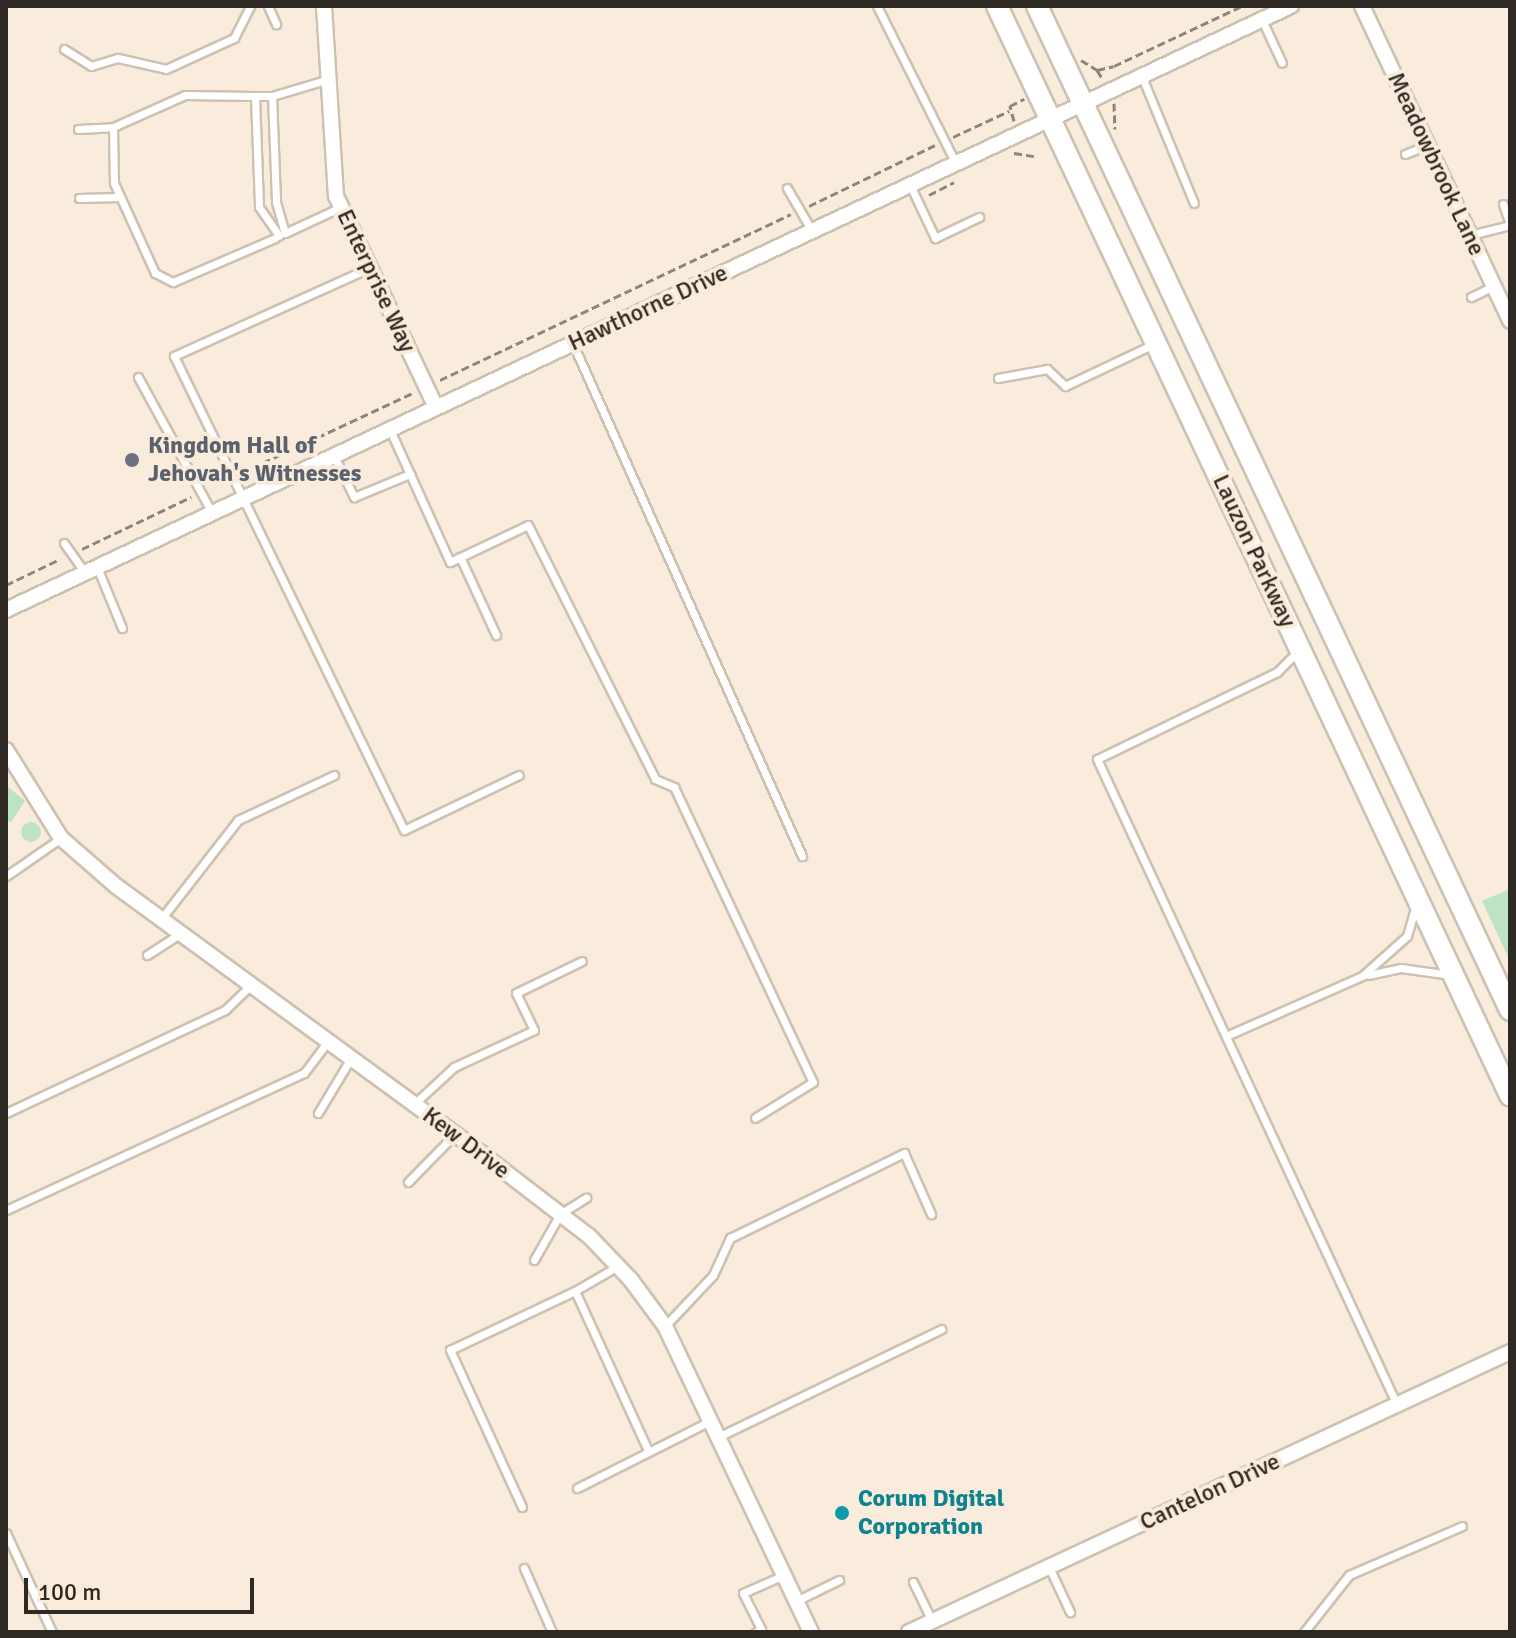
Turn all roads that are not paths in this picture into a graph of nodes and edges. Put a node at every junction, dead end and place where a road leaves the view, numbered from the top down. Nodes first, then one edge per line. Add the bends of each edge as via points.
1 (250, 6) edge
2 (268, 6) edge
3 (324, 6) edge
4 (877, 6) edge
5 (997, 6) edge
6 (1037, 6) edge
7 (1291, 6) edge
8 (1362, 6) edge
9 (1262, 20) junction
10 (276, 24) dead end
11 (64, 49) dead end
12 (1282, 63) dead end
13 (1142, 77) junction
14 (329, 79) junction
15 (255, 96) junction
16 (272, 96) junction
17 (1084, 105) junction
18 (1050, 119) junction
19 (113, 127) junction
20 (78, 129) dead end
21 (1427, 145) junction
22 (1405, 154) dead end
23 (956, 164) junction
24 (910, 185) junction
25 (787, 188) dead end
26 (120, 197) junction
27 (79, 198) dead end
28 (1194, 203) dead end
29 (1503, 204) dead end
30 (341, 207) junction
31 (979, 217) dead end
32 (1510, 225) edge
33 (812, 231) junction
34 (285, 233) junction
35 (1470, 235) junction
36 (275, 238) junction
37 (370, 267) junction
38 (1494, 286) junction
39 (1471, 297) dead end
40 (1510, 321) edge
41 (1156, 343) junction
42 (573, 344) junction
43 (138, 377) dead end
44 (998, 378) dead end
45 (436, 408) junction
46 (390, 430) junction
47 (334, 456) junction
48 (410, 474) junction
49 (243, 498) junction
50 (212, 513) junction
51 (64, 543) dead end
52 (460, 557) junction
53 (91, 570) junction
54 (6, 610) edge
55 (122, 628) dead end
56 (496, 635) dead end
57 (1300, 649) junction
58 (8, 759) edge
59 (334, 775) dead end
60 (519, 775) dead end
61 (61, 838) junction
62 (802, 856) dead end
63 (6, 876) edge
64 (1417, 899) junction
65 (161, 919) junction
66 (181, 933) junction
67 (147, 955) dead end
68 (582, 961) dead end
69 (1362, 976) junction
70 (1454, 976) junction
71 (251, 985) junction
72 (1510, 1010) edge
73 (1226, 1036) junction
74 (328, 1041) junction
75 (351, 1058) junction
76 (1510, 1095) edge
77 (414, 1104) junction
78 (6, 1113) edge
79 (318, 1113) dead end
80 (755, 1118) dead end
81 (455, 1134) junction
82 (408, 1182) dead end
83 (586, 1198) dead end
84 (6, 1210) edge
85 (560, 1214) junction
86 (931, 1214) dead end
87 (534, 1260) dead end
88 (618, 1266) junction
89 (575, 1291) junction
90 (665, 1326) junction
91 (941, 1329) dead end
92 (1510, 1352) edge
93 (1397, 1405) junction
94 (710, 1421) junction
95 (718, 1437) junction
96 (647, 1448) junction
97 (577, 1488) dead end
98 (522, 1507) dead end
99 (1462, 1526) dead end
100 (6, 1533) edge
101 (1049, 1567) junction
102 (524, 1568) dead end
103 (784, 1575) junction
104 (839, 1580) dead end
105 (913, 1582) dead end
106 (796, 1601) junction
107 (1070, 1612) dead end
108 (932, 1621) junction
109 (52, 1632) edge
110 (552, 1632) edge
111 (756, 1632) edge
112 (811, 1632) edge
113 (909, 1632) edge
114 (1304, 1632) edge

1 - 11 lane via 234,38 166,69 118,58 91,66
2 - 10 lane
3 - 14 street, Enterprise Way
4 - 23 lane
5 - 18 main road, Lauzon Parkway
6 - 17 main road, Lauzon Parkway
7 - 9 street, Hawthorne Drive
8 - 21 street, Meadowbrook Lane
9 - 12 lane
9 - 13 street, Hawthorne Drive
13 - 17 street, Hawthorne Drive
13 - 28 lane
14 - 16 lane
14 - 30 street, Enterprise Way
15 - 16 lane
15 - 19 lane via 185,95
15 - 36 lane via 259,207
16 - 34 lane via 276,202
17 - 18 street, Hawthorne Drive
17 - 72 main road, Lauzon Parkway
18 - 23 street, Hawthorne Drive
18 - 41 main road, Lauzon Parkway
19 - 20 lane
19 - 26 lane
21 - 22 lane
21 - 35 street, Meadowbrook Lane
23 - 24 street, Hawthorne Drive
24 - 31 lane via 935,238
24 - 33 street, Hawthorne Drive
25 - 33 lane
26 - 27 lane
26 - 36 lane via 155,273 173,282
29 - 32 lane
30 - 34 lane
30 - 37 street, Enterprise Way
32 - 35 lane
33 - 42 street, Hawthorne Drive
34 - 36 lane
35 - 38 street, Meadowbrook Lane
37 - 45 street, Enterprise Way
37 - 49 lane via 174,356
38 - 39 lane
38 - 40 street, Meadowbrook Lane
41 - 44 lane via 1065,386 1047,369
41 - 57 main road, Lauzon Parkway
42 - 45 street, Hawthorne Drive
42 - 62 lane
43 - 50 lane
45 - 46 street, Hawthorne Drive
46 - 47 street, Hawthorne Drive
46 - 48 lane
47 - 48 lane via 354,497
47 - 49 street, Hawthorne Drive
48 - 52 lane via 450,562
49 - 50 street, Hawthorne Drive
49 - 60 lane via 404,830
50 - 53 street, Hawthorne Drive
51 - 53 lane
52 - 56 lane
52 - 80 lane via 528,525 655,779 674,787 813,1082
53 - 54 street, Hawthorne Drive
53 - 55 lane
57 - 64 main road, Lauzon Parkway
57 - 73 lane via 1277,672 1097,759
58 - 61 street, Kew Drive
59 - 65 lane via 238,820
61 - 63 lane
61 - 65 street, Kew Drive
64 - 69 lane via 1407,936
64 - 70 main road, Lauzon Parkway
65 - 66 street, Kew Drive
66 - 67 lane
66 - 71 street, Kew Drive
68 - 77 lane via 516,993 534,1030 454,1067
69 - 70 lane via 1401,968
69 - 73 lane
70 - 76 main road, Lauzon Parkway
71 - 74 street, Kew Drive
71 - 78 lane via 225,1010
73 - 93 lane
74 - 75 street, Kew Drive
74 - 84 lane via 304,1073
75 - 77 street, Kew Drive
75 - 79 lane
77 - 81 street, Kew Drive
81 - 82 lane
81 - 85 street, Kew Drive
83 - 85 lane
85 - 87 lane
85 - 88 street, Kew Drive
86 - 90 lane via 904,1153 730,1238 713,1275
88 - 89 lane
88 - 90 street, Kew Drive
89 - 96 lane
89 - 98 lane via 450,1350
90 - 94 street, Kew Drive
91 - 95 lane
92 - 93 street, Cantelon Drive
93 - 101 street, Cantelon Drive
94 - 95 street, Kew Drive
94 - 96 lane
95 - 103 street, Kew Drive
96 - 97 lane
99 - 114 lane via 1393,1550 1349,1575
100 - 109 lane
101 - 107 lane
101 - 108 street, Cantelon Drive
102 - 110 lane
103 - 106 street, Kew Drive
103 - 111 lane via 743,1593 761,1629
104 - 106 lane
105 - 108 lane
106 - 112 street, Kew Drive
108 - 113 street, Cantelon Drive

